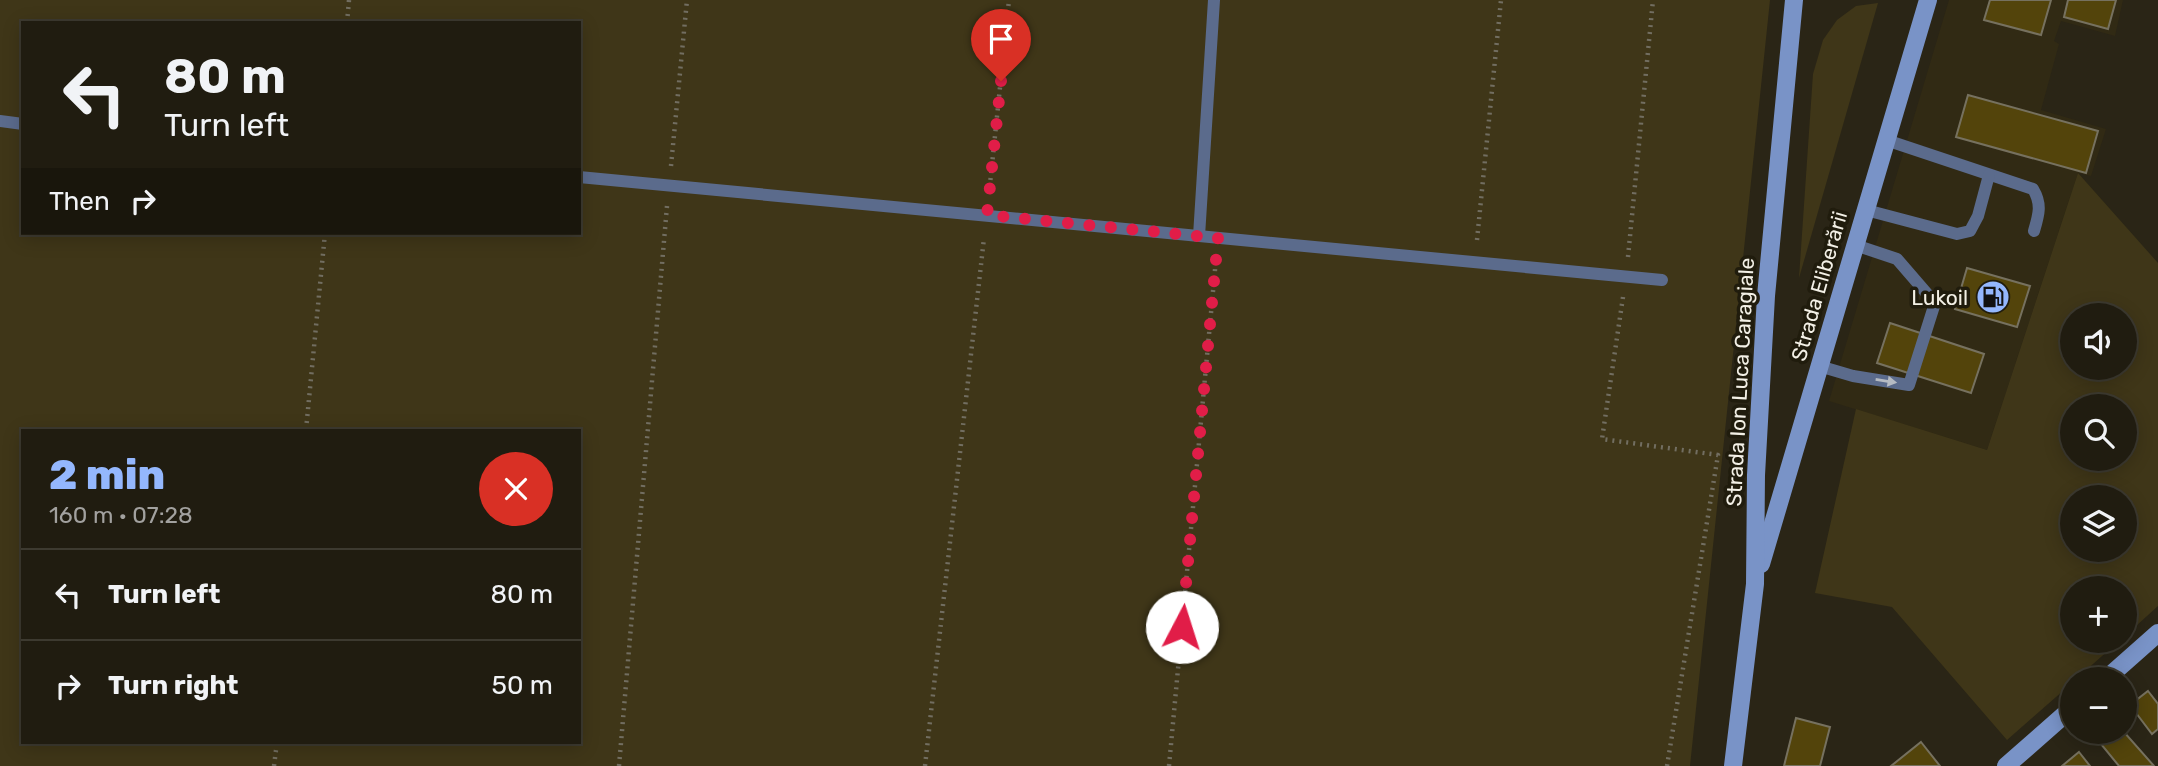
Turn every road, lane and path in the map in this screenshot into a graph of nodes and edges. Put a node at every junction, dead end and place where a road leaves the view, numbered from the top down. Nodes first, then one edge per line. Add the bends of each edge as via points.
1 (349, 0) edge
2 (687, 0) edge
3 (1009, 0) edge
4 (1214, 0) edge
5 (1502, 0) edge
6 (1653, 0) edge
7 (1794, 0) edge
8 (1928, 0) edge
9 (347, 21) edge
10 (0, 121) edge
11 (21, 124) edge
12 (1886, 140) junction
13 (1989, 175) junction
14 (581, 177) edge
15 (669, 185) junction
16 (1866, 210) junction
17 (987, 215) junction
18 (2034, 231) dead end
19 (325, 235) edge
20 (1199, 236) junction
21 (1218, 238) junction
22 (1855, 245) junction
23 (1475, 262) junction
24 (1626, 276) junction
25 (1662, 280) dead end
26 (1819, 366) junction
27 (306, 429) edge
28 (1755, 584) junction
29 (2158, 633) edge
30 (2120, 667) edge
31 (2060, 719) edge
32 (277, 744) edge
33 (1733, 765) edge
34 (274, 766) edge
35 (619, 766) edge
36 (925, 766) edge
37 (1168, 766) edge
38 (1667, 766) edge
39 (2006, 766) edge

1 - 9 path
2 - 15 path
3 - 17 path
4 - 20 lane
5 - 23 path
6 - 24 path
7 - 28 street, Strada Ion Luca Caragiale via 1766,296
8 - 12 street, Strada Eliberării
10 - 11 lane
12 - 13 lane
12 - 16 street, Strada Eliberării
13 - 16 lane via 1970,231 1957,234
13 - 18 lane via 2033,188 2040,212
14 - 15 lane
15 - 17 lane
15 - 35 path
16 - 22 street, Strada Eliberării
17 - 20 lane
17 - 36 path
19 - 27 path
20 - 21 lane
21 - 23 lane
21 - 37 path
22 - 26 street, Strada Eliberării
26 -> 22 lane via 1909,385 1935,303 1897,259
23 - 24 lane
24 - 25 lane
24 - 38 path via 1602,439 1718,455
26 - 28 street, Strada Eliberării
28 - 33 street, Strada Ion Luca Caragiale
29 - 30 street
31 - 39 street
32 - 34 path

